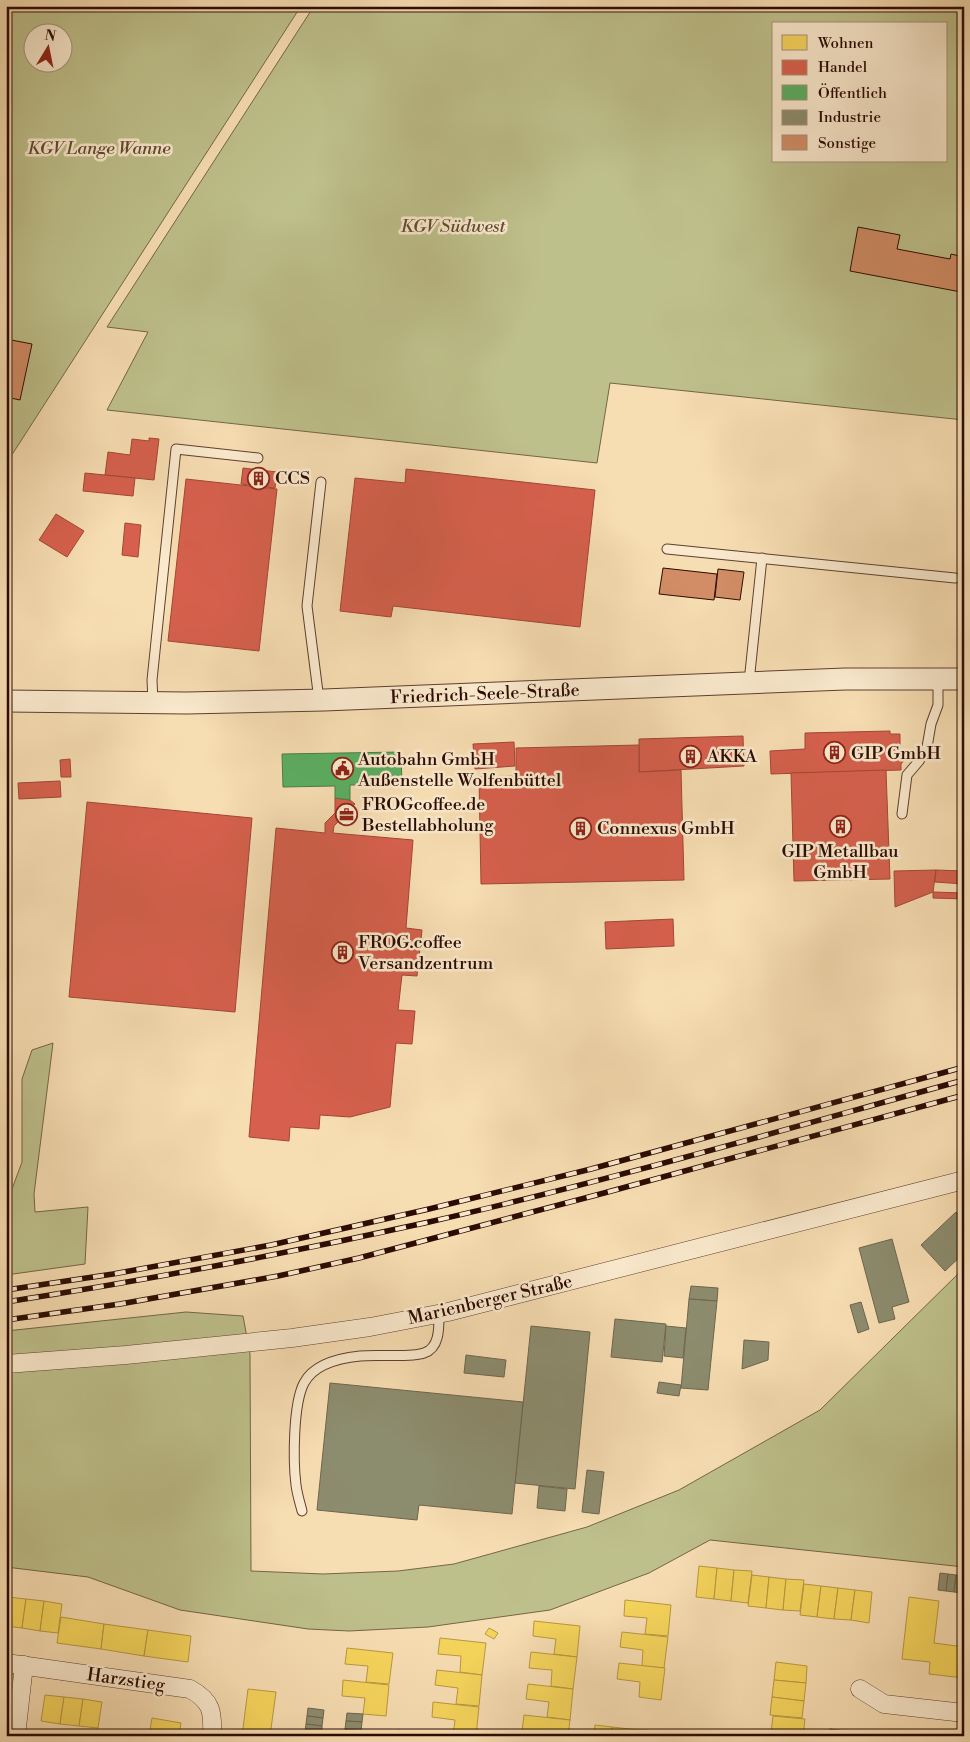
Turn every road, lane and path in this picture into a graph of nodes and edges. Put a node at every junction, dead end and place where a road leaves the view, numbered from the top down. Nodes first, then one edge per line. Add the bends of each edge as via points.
1 (258, 458) dead end
2 (321, 482) dead end
3 (667, 550) dead end
4 (762, 558) junction
5 (955, 578) dead end
6 (938, 679) junction
7 (964, 679) edge
8 (749, 684) junction
9 (319, 700) junction
10 (6, 701) edge
11 (153, 702) junction
12 (902, 814) dead end
13 (964, 1180) edge
14 (440, 1314) junction
15 (6, 1364) edge
16 (302, 1511) dead end
17 (6, 1663) edge
18 (24, 1666) junction
19 (860, 1689) dead end
20 (964, 1713) edge
21 (16, 1736) edge
22 (212, 1736) edge

1 - 11 lane via 176,450 152,680
2 - 9 lane via 307,606
3 - 4 lane
4 - 5 lane
4 - 8 lane
6 - 7 street, Friedrich-Seele-Straße
6 - 8 street, Friedrich-Seele-Straße
6 - 12 lane via 938,705 927,747 907,775
8 - 9 street, Friedrich-Seele-Straße
9 - 11 street, Friedrich-Seele-Straße
10 - 11 street, Friedrich-Seele-Straße
13 - 14 street, Marienberger Straße
14 - 15 street, Marienberger Straße via 292,1338
14 - 16 lane via 434,1346 426,1353 359,1356 331,1361 304,1383 298,1402 295,1438 296,1486
17 - 18 street, Harzstieg
18 - 21 street
18 - 22 street, Harzstieg via 190,1689 200,1695 210,1708
19 - 20 street via 884,1704

